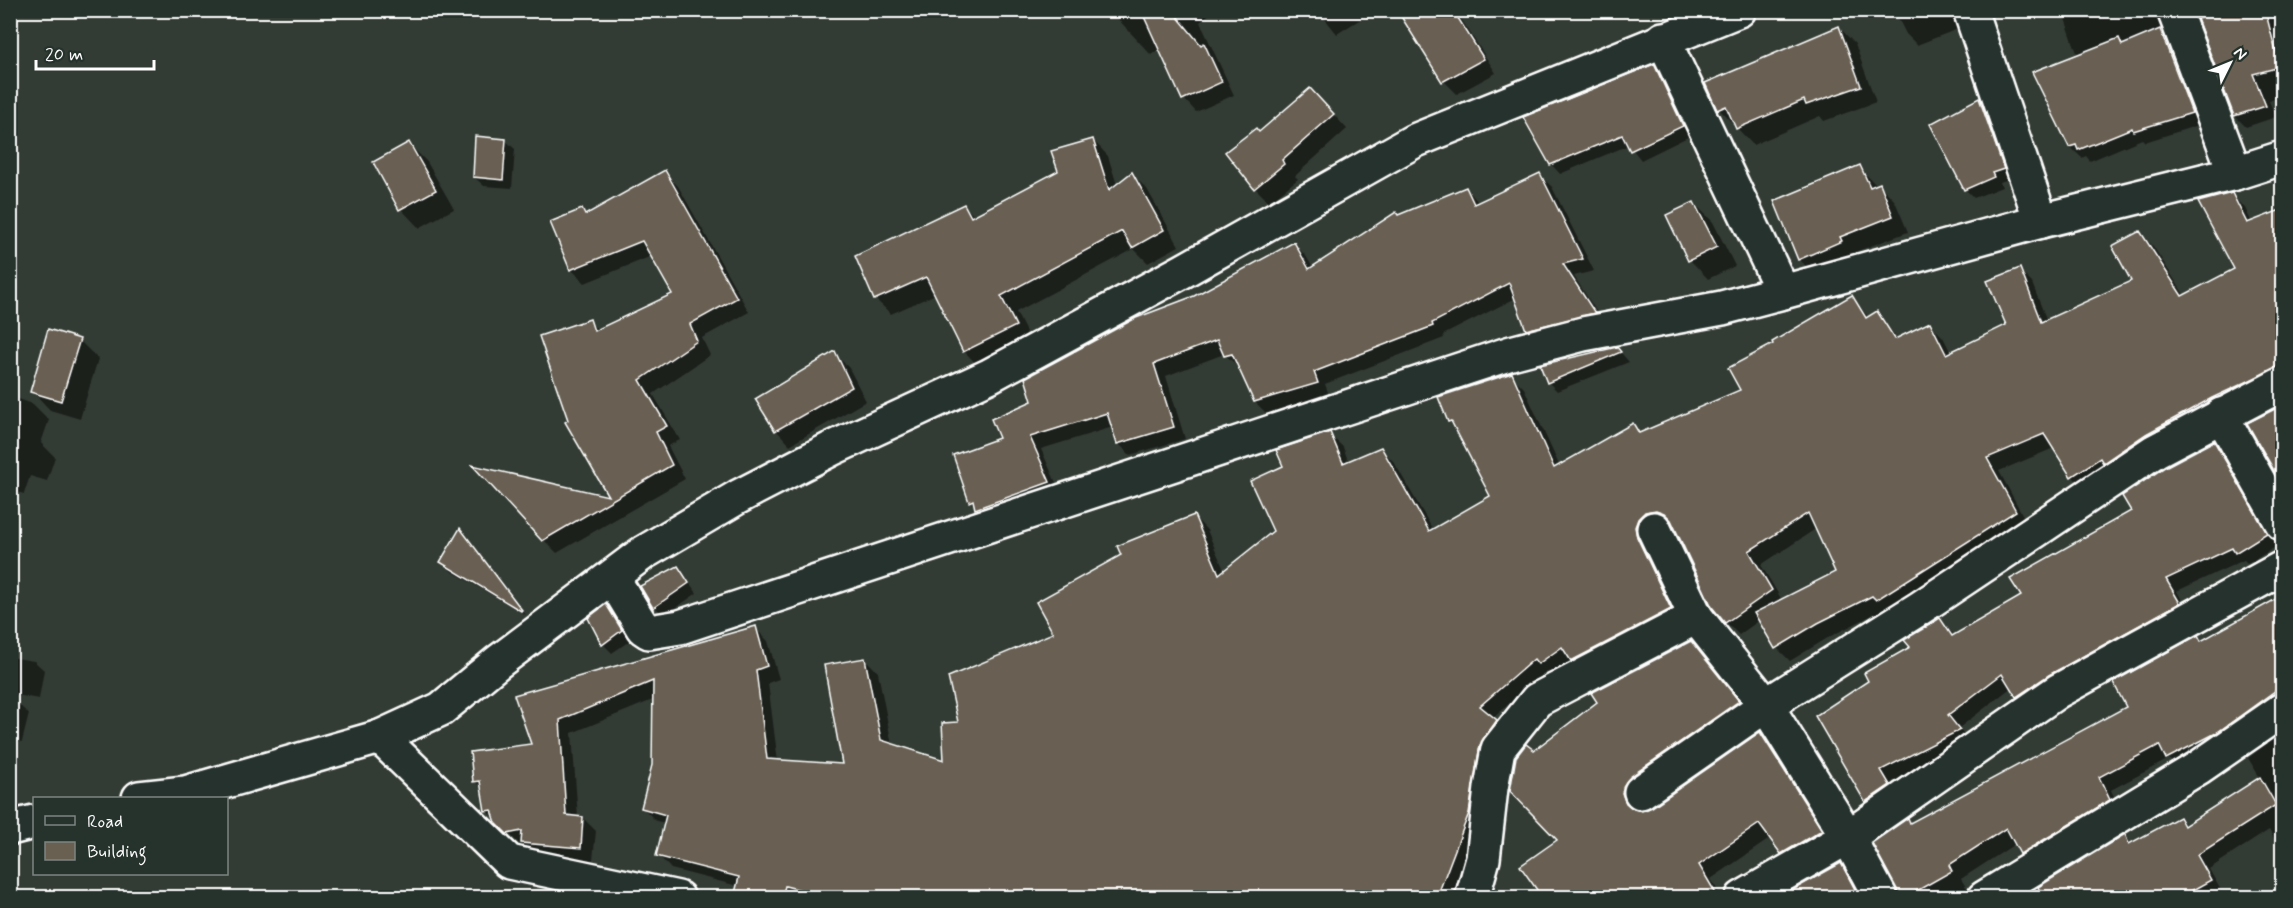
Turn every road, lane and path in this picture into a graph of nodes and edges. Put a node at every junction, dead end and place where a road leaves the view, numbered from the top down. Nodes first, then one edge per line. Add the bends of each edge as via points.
1 (1739, 10) edge
2 (1970, 10) edge
3 (2174, 10) edge
4 (1663, 39) junction
5 (2283, 158) edge
6 (2235, 173) junction
7 (2041, 221) junction
8 (1783, 292) junction
9 (2283, 384) edge
10 (2221, 415) junction
11 (2283, 523) edge
12 (1654, 529) dead end
13 (2283, 568) edge
14 (612, 577) junction
15 (1696, 618) junction
16 (1766, 705) junction
17 (2283, 710) edge
18 (380, 737) junction
19 (1641, 792) dead end
20 (147, 797) edge
21 (33, 822) edge
22 (10, 828) edge
23 (1848, 837) junction
24 (678, 897) edge
25 (1472, 897) edge
26 (1742, 897) edge
27 (1881, 897) edge
28 (1984, 897) edge

1 - 4 street
2 - 7 street
3 - 6 street
4 - 8 street
4 - 14 street via 1414,141 989,376 738,497 643,553
5 - 6 street
6 - 7 street
7 - 8 street
8 - 14 street via 1511,353 680,627 649,632 643,628
9 - 10 street
10 - 11 street
10 - 16 street via 2155,451
12 - 15 street
13 - 23 street via 2058,691
14 - 18 street via 441,709
15 - 16 street
15 - 25 street via 1537,700 1498,749 1483,859
16 - 19 street
16 - 23 street
17 - 28 street via 2198,768
18 - 20 street via 195,791
18 - 24 street via 509,862
21 - 22 street
23 - 26 street
23 - 27 street

